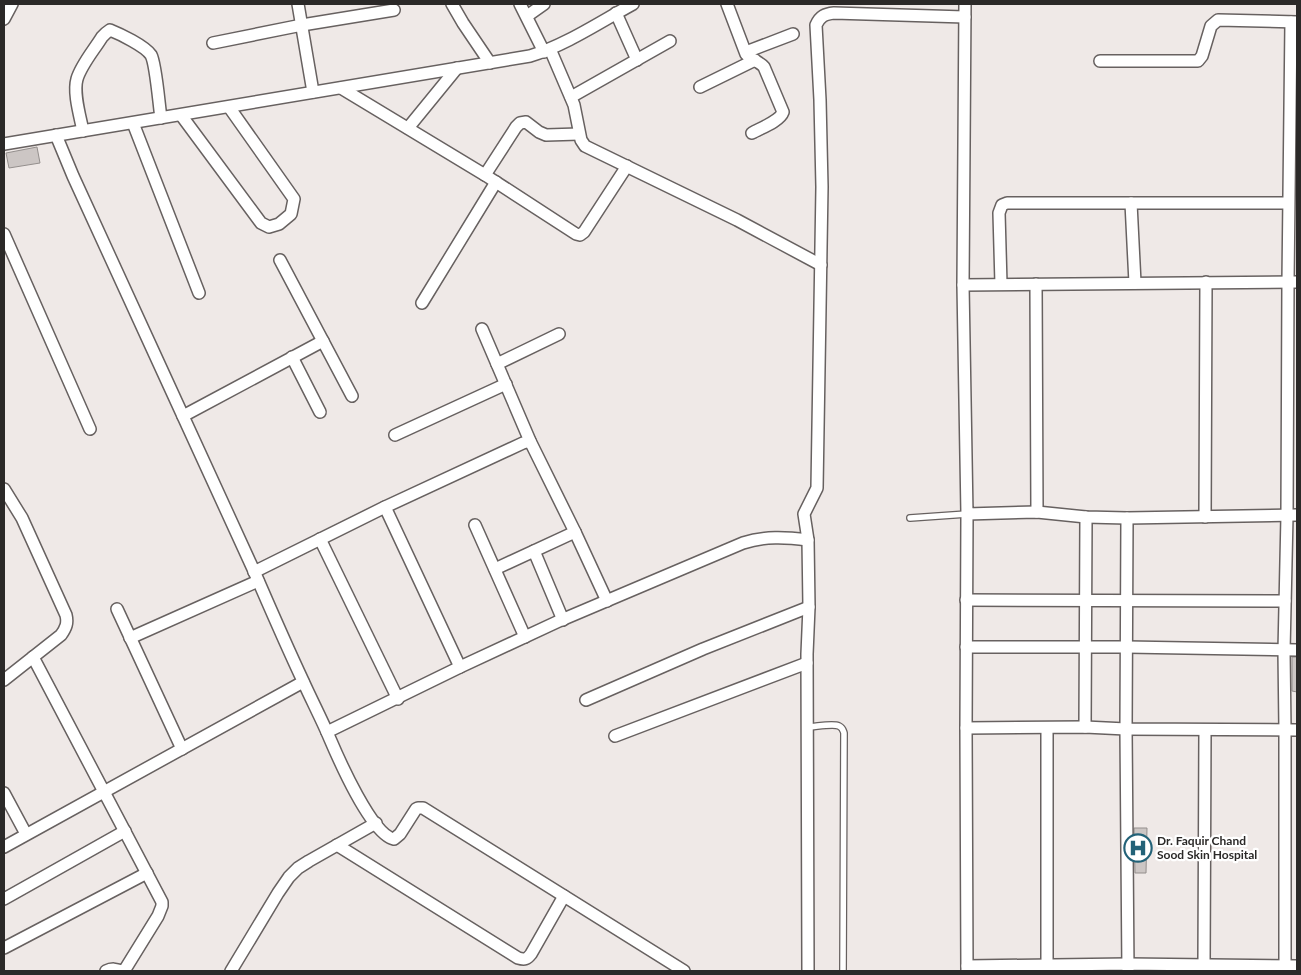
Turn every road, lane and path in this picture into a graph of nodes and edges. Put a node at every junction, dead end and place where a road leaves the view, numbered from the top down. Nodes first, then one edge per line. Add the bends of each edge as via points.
1 (12, 4) edge
2 (298, 4) edge
3 (452, 4) edge
4 (520, 4) edge
5 (544, 4) edge
6 (633, 4) edge
7 (727, 4) edge
8 (965, 4) edge
9 (394, 10) dead end
10 (616, 13) junction
11 (527, 16) junction
12 (965, 17) junction
13 (4, 19) edge
14 (1294, 22) edge
15 (302, 25) junction
16 (793, 34) dead end
17 (670, 41) dead end
18 (213, 43) dead end
19 (547, 50) junction
20 (746, 52) junction
21 (637, 60) junction
22 (755, 60) junction
23 (1100, 61) dead end
24 (490, 62) junction
25 (457, 68) junction
26 (700, 87) dead end
27 (341, 88) junction
28 (313, 92) junction
29 (571, 97) junction
30 (229, 107) junction
31 (181, 115) junction
32 (161, 118) junction
33 (133, 122) junction
34 (408, 128) junction
35 (83, 131) junction
36 (752, 133) dead end
37 (579, 134) junction
38 (56, 135) junction
39 (4, 144) edge
40 (627, 166) junction
41 (485, 175) junction
42 (496, 182) junction
43 (1131, 203) junction
44 (1288, 204) junction
45 (4, 234) edge
46 (280, 260) dead end
47 (821, 265) junction
48 (1206, 282) junction
49 (1292, 282) edge
50 (1135, 283) junction
51 (1001, 284) junction
52 (1036, 284) junction
53 (963, 285) junction
54 (198, 293) dead end
55 (422, 303) dead end
56 (482, 329) dead end
57 (559, 334) dead end
58 (323, 341) junction
59 (292, 358) junction
60 (497, 364) junction
61 (506, 384) junction
62 (352, 396) dead end
63 (320, 412) dead end
64 (183, 416) junction
65 (90, 429) dead end
66 (395, 435) dead end
67 (530, 441) junction
68 (4, 489) edge
69 (385, 507) junction
70 (1037, 512) junction
71 (967, 514) junction
72 (1292, 516) edge
73 (1086, 517) junction
74 (1204, 517) junction
75 (910, 518) dead end
76 (1127, 518) junction
77 (475, 525) dead end
78 (575, 532) junction
79 (320, 539) junction
80 (808, 540) junction
81 (534, 551) junction
82 (495, 569) junction
83 (256, 576) junction
84 (966, 600) junction
85 (1086, 600) junction
86 (607, 601) junction
87 (1127, 601) junction
88 (1285, 601) junction
89 (809, 607) junction
90 (117, 609) dead end
91 (562, 620) junction
92 (525, 637) junction
93 (130, 638) junction
94 (1086, 647) junction
95 (1127, 647) junction
96 (966, 648) junction
97 (1284, 650) junction
98 (1297, 650) edge
99 (33, 657) junction
100 (807, 663) junction
101 (460, 667) junction
102 (4, 680) edge
103 (303, 682) junction
104 (398, 699) junction
105 (586, 700) dead end
106 (807, 727) junction
107 (1085, 727) junction
108 (966, 728) junction
109 (1047, 728) junction
110 (1126, 729) junction
111 (1205, 730) junction
112 (1291, 730) edge
113 (328, 732) junction
114 (615, 736) dead end
115 (182, 748) junction
116 (104, 792) junction
117 (4, 793) edge
118 (376, 824) junction
119 (125, 831) junction
120 (26, 834) junction
121 (337, 845) junction
122 (4, 847) edge
123 (147, 872) junction
124 (564, 896) junction
125 (4, 899) edge
126 (4, 948) edge
127 (1048, 965) junction
128 (1204, 965) junction
129 (1297, 966) edge
130 (967, 968) edge
131 (1128, 968) edge
132 (1285, 968) edge
133 (106, 971) edge
134 (123, 971) edge
135 (231, 971) edge
136 (684, 971) edge
137 (808, 971) edge
138 (843, 971) edge

1 - 13 street
2 - 15 street
3 - 24 street
4 - 11 street
5 - 11 street
6 - 10 street
7 - 20 street
8 - 12 street
9 - 15 street
10 - 19 street
10 - 21 street
11 - 19 street
12 - 47 street via 834,13 818,19
12 - 53 street
14 - 23 street via 1218,20 1211,26 1198,61
14 - 44 street
15 - 18 street
15 - 28 street
16 - 20 street
17 - 21 street
19 - 24 street
19 - 29 street
20 - 22 street
21 - 29 street
22 - 26 street
22 - 36 street via 764,67 783,114
24 - 25 street
25 - 27 street
25 - 34 street
27 - 28 street
27 - 34 street
28 - 30 street
29 - 37 street
30 - 31 street
30 - 31 street via 294,199 291,214 279,224 269,227 261,223
31 - 32 street
32 - 33 street
32 - 35 street via 150,53 110,30 102,37 77,79
33 - 35 street
33 - 54 street
34 - 41 street
35 - 38 street
37 - 40 street via 585,146
37 - 41 street via 546,135 526,122 520,124
38 - 39 street
38 - 64 street
40 - 42 street via 580,235
40 - 47 street
41 - 42 street
42 - 55 street
43 - 44 street
43 - 50 street
43 - 51 street via 1010,202 1002,205 999,213
44 - 49 street
45 - 65 street
46 - 58 street
47 - 80 street via 817,488 804,514
48 - 49 street
48 - 50 street
48 - 74 street
49 - 72 street
50 - 52 street
51 - 52 street
51 - 53 street
52 - 70 street
53 - 71 street
56 - 60 street
57 - 60 street
58 - 59 street
58 - 62 street
59 - 63 street
59 - 64 street
60 - 61 street
61 - 66 street
61 - 67 street
64 - 83 street
67 - 69 street
67 - 78 street
68 - 99 street via 22,518 68,622 61,634
69 - 79 street
69 - 101 street
70 - 71 street
70 - 73 street
71 - 75 lane
71 - 84 street
72 - 74 street
72 - 88 street
73 - 76 street
73 - 85 street
74 - 76 street
76 - 87 street
77 - 82 street
78 - 81 street
78 - 86 street
79 - 83 street
79 - 104 street
80 - 86 street via 786,537 743,542
80 - 89 street
81 - 82 street
81 - 91 street
82 - 92 street
83 - 93 street
83 - 103 street
84 - 85 street
84 - 96 street
85 - 87 street
85 - 94 street
86 - 91 street
87 - 88 street
87 - 95 street
88 - 97 street
89 - 100 street
89 - 105 street
90 - 93 street
91 - 92 street
92 - 101 street
93 - 115 street
94 - 95 street
94 - 96 street
94 - 107 street
95 - 97 street
95 - 110 street
96 - 108 street
97 - 98 street
97 - 112 street
99 - 102 street
99 - 116 street
100 - 106 street
100 - 114 street
101 - 104 street
103 - 113 street
103 - 115 street
104 - 113 street
106 - 137 street
106 - 138 lane via 834,725 844,733
107 - 109 street
107 - 110 street
108 - 109 street
108 - 130 street
109 - 127 street
110 - 111 street
110 - 131 street
111 - 112 street
111 - 128 street
112 - 132 street
113 - 118 street via 358,798
115 - 116 street
116 - 119 street
116 - 120 street
117 - 120 street
118 - 121 street
118 - 124 street via 394,839 416,809 423,808
119 - 123 street
119 - 125 street
120 - 122 street
121 - 124 street via 523,960 531,954
121 - 135 street via 289,877
123 - 126 street
123 - 134 street via 162,906
124 - 136 street
127 - 130 street
127 - 131 street
128 - 131 street
128 - 132 street
129 - 132 street
133 - 134 street

